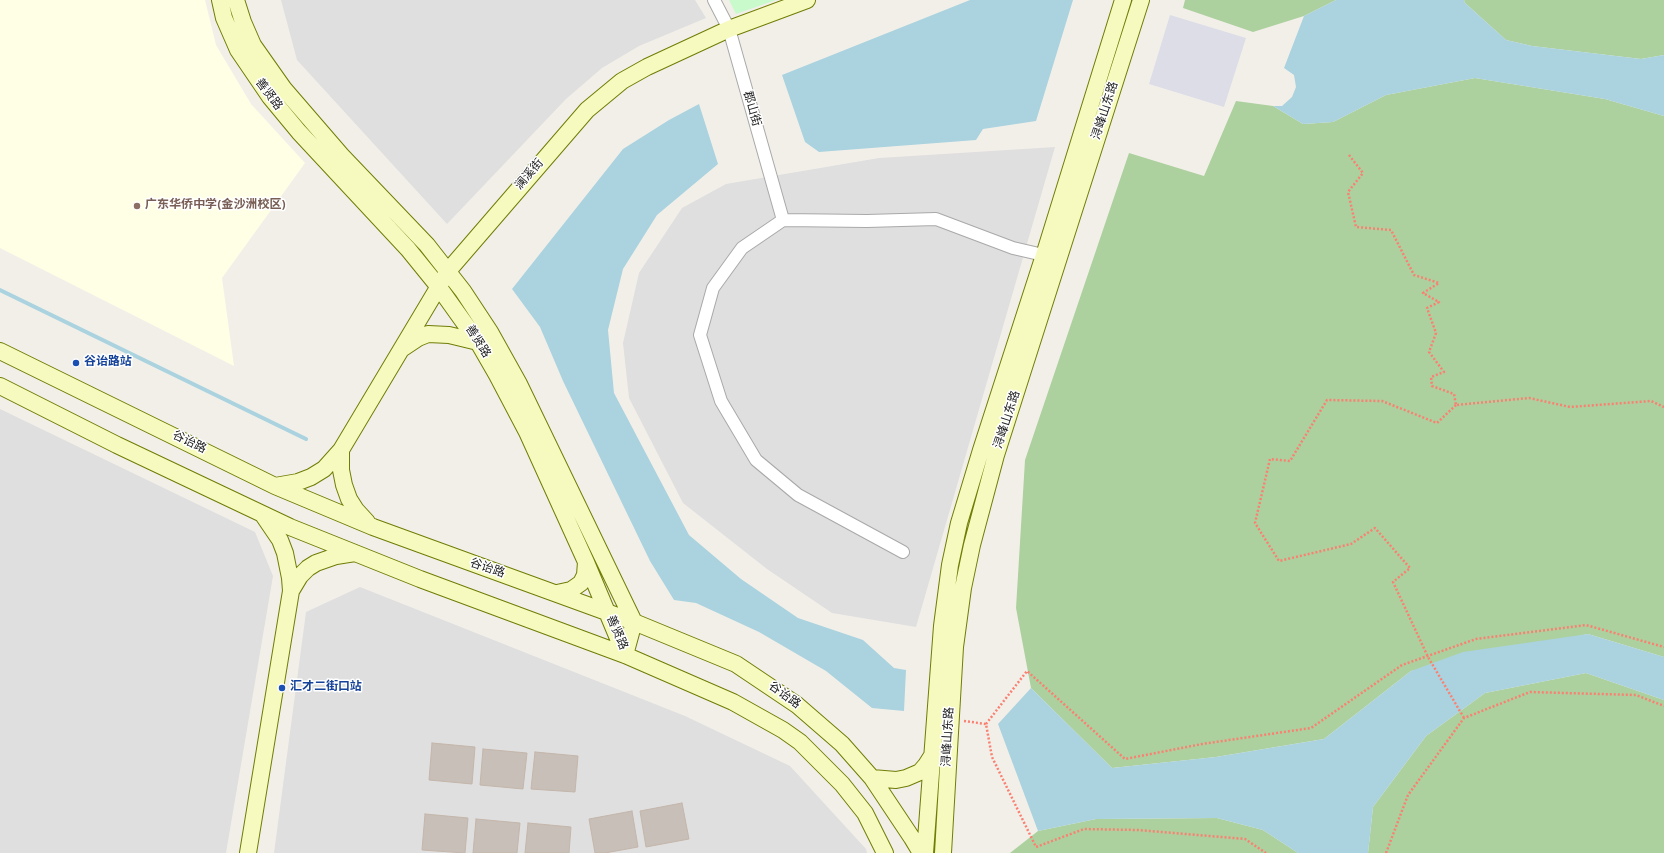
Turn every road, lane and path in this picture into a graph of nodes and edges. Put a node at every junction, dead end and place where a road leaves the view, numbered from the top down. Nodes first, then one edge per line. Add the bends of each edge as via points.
1 (220, 0) edge
2 (236, 0) edge
3 (714, 0) edge
4 (807, 0) edge
5 (1123, 0) edge
6 (1141, 0) edge
7 (729, 29) junction
8 (1349, 155) dead end
9 (783, 220) junction
10 (1051, 257) junction
11 (448, 270) junction
12 (438, 286) junction
13 (478, 342) junction
14 (402, 349) junction
15 (0, 351) edge
16 (0, 386) edge
17 (1456, 405) junction
18 (1664, 407) edge
19 (341, 450) junction
20 (275, 486) junction
21 (262, 514) junction
22 (372, 527) junction
23 (903, 552) dead end
24 (356, 553) junction
25 (586, 562) junction
26 (291, 591) junction
27 (557, 593) junction
28 (607, 612) junction
29 (634, 622) junction
30 (1664, 647) edge
31 (625, 655) junction
32 (1428, 657) junction
33 (1664, 706) edge
34 (1464, 718) junction
35 (960, 720) dead end
36 (986, 724) junction
37 (933, 754) junction
38 (872, 778) junction
39 (886, 798) junction
40 (865, 813) junction
41 (882, 846) edge
42 (248, 853) edge
43 (897, 853) edge
44 (921, 853) edge
45 (925, 853) edge
46 (944, 853) edge
47 (1266, 853) edge
48 (1386, 853) edge

1 - 12 street, 善贤路 via 224,18 238,50 270,97 299,132 408,249
2 - 11 street, 善贤路 via 253,45 284,89
3 - 7 street, 郡山街
4 - 7 street, 澜溪街
5 - 10 street, 浔峰山东路
6 - 10 street, 浔峰山东路
7 - 9 street, 郡山街
7 - 11 street, 澜溪街 via 647,67 622,81 604,96 566,133
8 - 17 path via 1363,174 1348,192 1356,227 1391,230 1414,275 1439,283 1423,292 1439,302 1427,308 1436,333 1429,352 1444,372 1431,377 1432,386 1454,394
9 - 10 street via 936,219 1013,248
9 - 23 street via 742,248 713,288 700,335 721,401 756,460 798,495
10 - 37 street, 浔峰山东路 via 973,476 955,543 942,626
10 - 46 street, 浔峰山东路 via 972,545 963,588 955,647
11 - 12 street, 澜溪街
11 - 29 street, 善贤路 via 490,332 519,384
12 - 13 street, 善贤路
12 - 14 street, 澜溪街
13 - 14 street via 449,335 428,334
13 - 25 street, 善贤路 via 527,432
14 - 19 street, 澜溪街
15 - 20 street, 谷诒路
16 - 21 street
17 - 18 path via 1529,398 1570,407 1651,401
17 - 32 path via 1437,423 1382,401 1327,400 1290,461 1270,459 1255,523 1279,561 1351,544 1375,528 1410,568 1393,582
19 - 20 street, 澜溪街 via 324,469 311,477
19 - 22 street via 341,470 349,499
20 - 22 street, 谷诒路
21 - 24 street
21 - 26 street via 280,540 285,553
22 - 27 street, 谷诒路
24 - 26 street via 316,563 300,576
24 - 31 street
25 - 27 street via 581,583 571,590
25 - 28 street, 善贤路
26 - 42 street
27 - 28 street, 谷诒路
28 - 29 street, 谷诒路
28 - 31 street, 善贤路
29 - 31 street, 善贤路
29 - 38 street, 谷诒路 via 736,664 767,684 832,735
30 - 32 path via 1586,625 1476,639
31 - 40 street via 734,702 783,730 800,742 842,784
32 - 34 path
32 - 36 path via 1402,665 1311,728 1202,744 1125,759 1026,671
33 - 34 path via 1636,695 1530,692
34 - 48 path via 1408,795
35 - 36 path
36 - 47 path via 992,757 1036,847 1084,829 1138,830 1245,839
37 - 38 street via 920,772 906,778
37 - 45 street, 浔峰山东路
38 - 39 street, 谷诒路
39 - 40 street
39 - 44 street, 谷诒路
40 - 41 street
41 - 43 street

